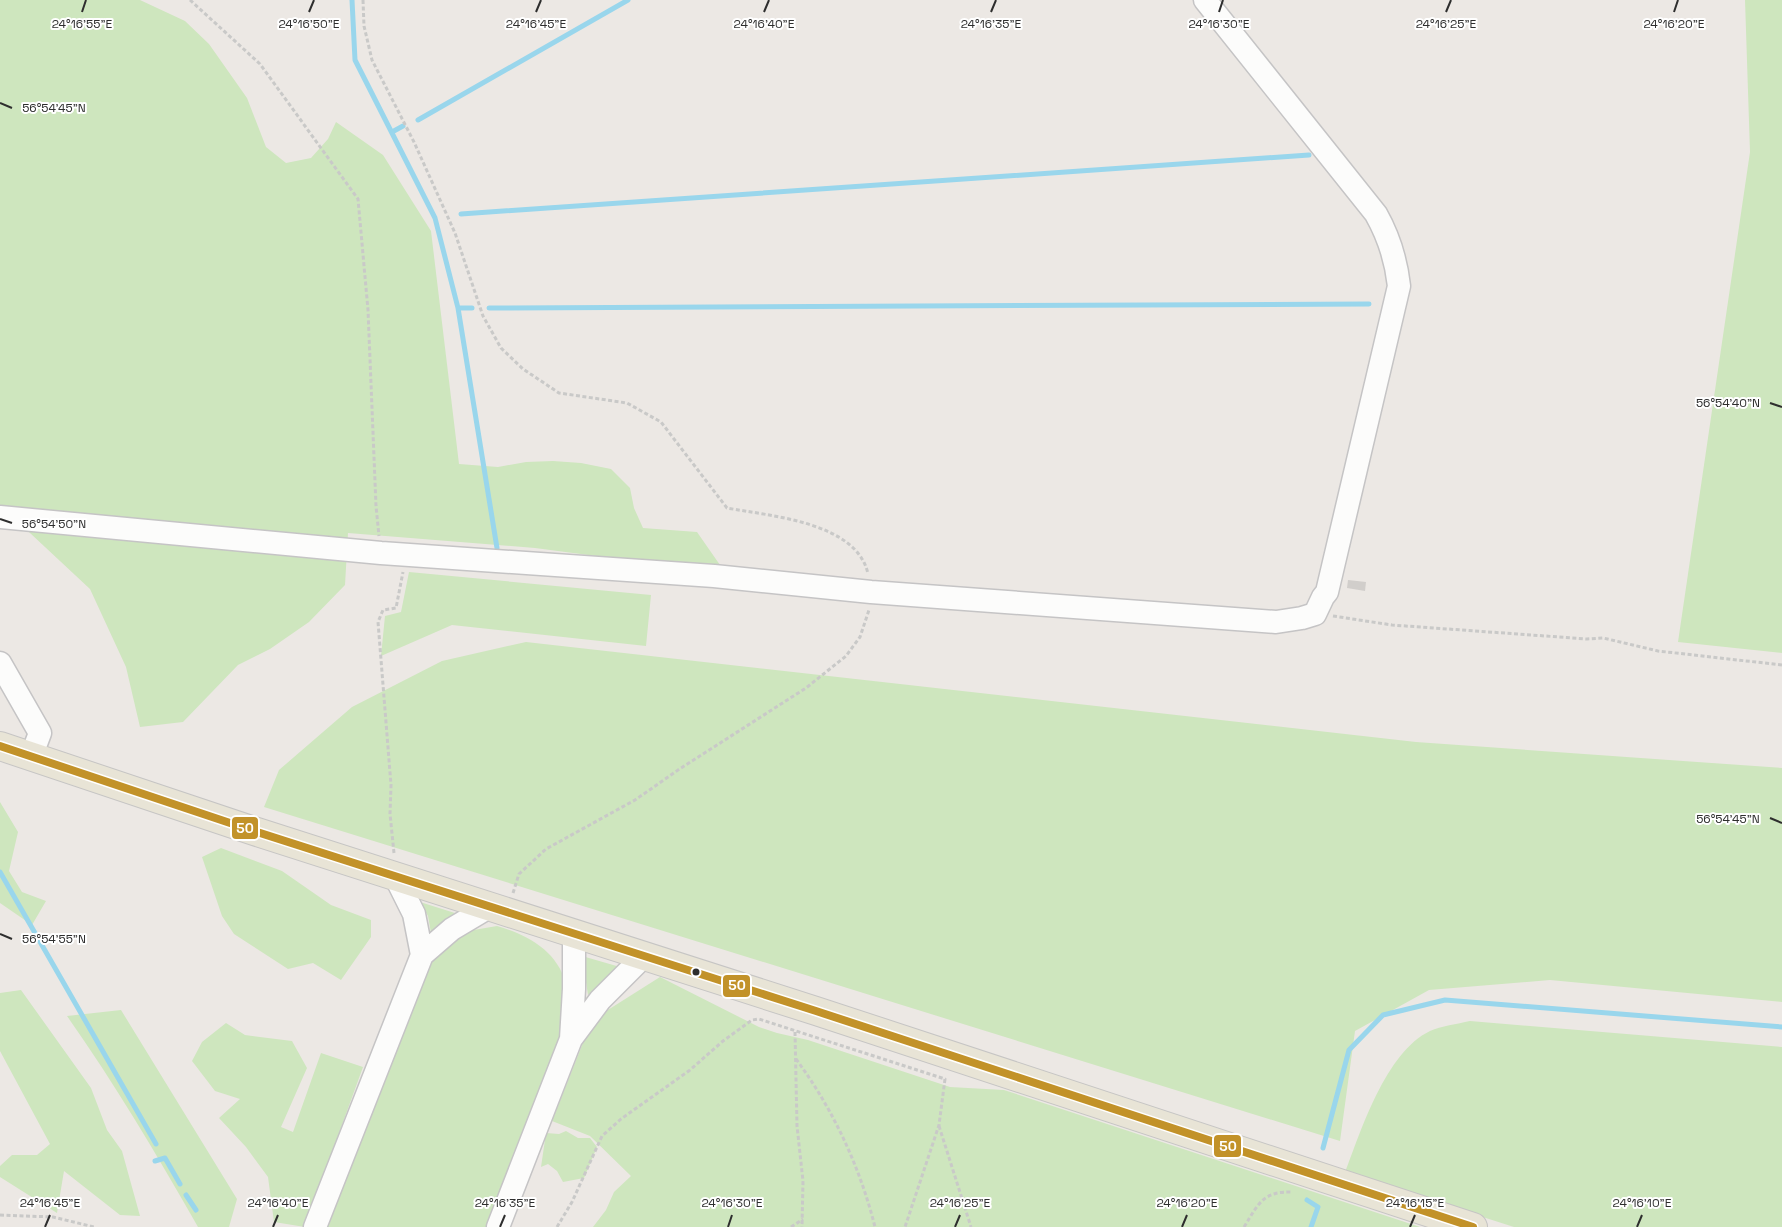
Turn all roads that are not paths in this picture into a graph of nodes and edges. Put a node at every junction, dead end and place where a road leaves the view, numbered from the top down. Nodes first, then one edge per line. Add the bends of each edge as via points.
1 (1205, 0) edge
2 (0, 517) edge
3 (0, 664) edge
4 (0, 746) edge
5 (31, 757) junction
6 (394, 876) junction
7 (497, 910) junction
8 (574, 934) junction
9 (422, 955) junction
10 (644, 957) junction
11 (571, 1039) junction
12 (500, 1226) edge
13 (315, 1227) edge
14 (1473, 1227) edge

1 - 2 street via 1376,214 1391,245 1397,268 1399,286 1327,592 1316,614 1276,622 871,592 714,576 381,553
3 - 5 street via 40,734
4 - 5 main road
5 - 6 main road
6 - 7 main road
6 - 9 street via 414,914
7 - 8 main road
7 - 9 street via 452,929
8 - 10 main road
8 - 11 street
9 - 13 street
10 - 11 street via 600,1000
10 - 14 main road
11 - 12 street

